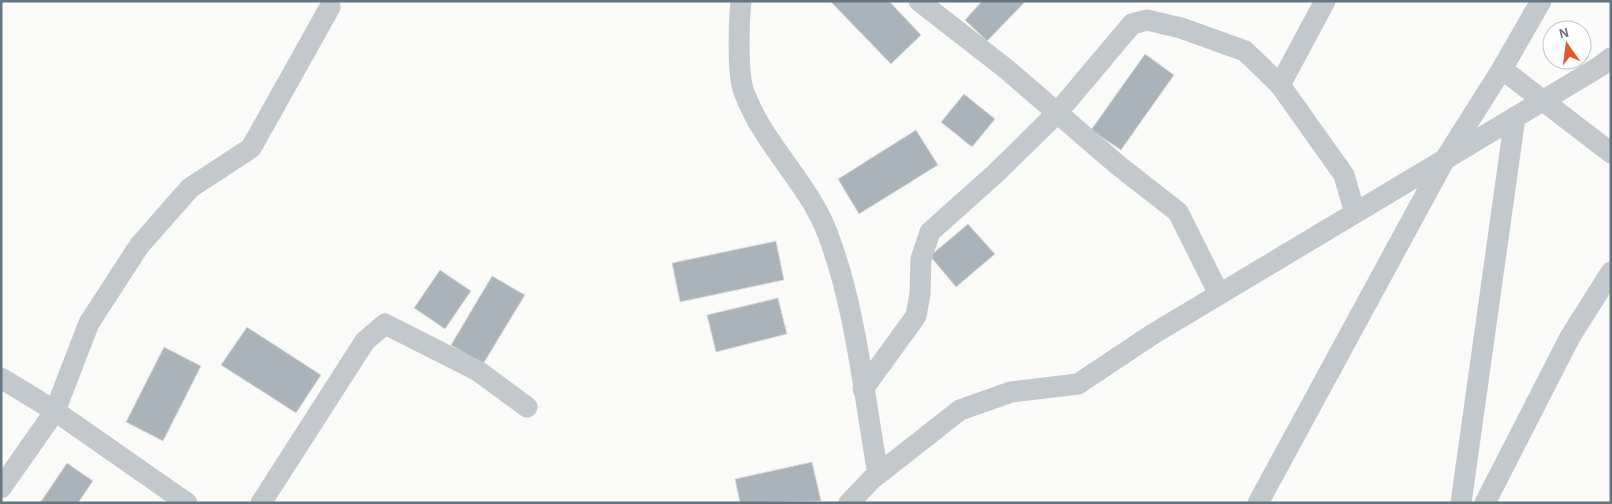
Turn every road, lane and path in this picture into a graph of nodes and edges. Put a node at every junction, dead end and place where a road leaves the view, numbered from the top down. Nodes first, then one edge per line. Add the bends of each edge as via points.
1 (741, 1) edge
2 (919, 1) edge
3 (1325, 1) edge
4 (1541, 1) edge
5 (330, 8) dead end
6 (1611, 58) edge
7 (1502, 69) junction
8 (1280, 85) junction
9 (1544, 100) junction
10 (1057, 113) junction
11 (1515, 117) junction
12 (1611, 153) edge
13 (1445, 159) junction
14 (1356, 212) junction
15 (1611, 272) edge
16 (1219, 294) junction
17 (1, 378) edge
18 (863, 389) junction
19 (527, 407) dead end
20 (55, 411) junction
21 (878, 474) junction
22 (1, 488) edge
23 (187, 503) edge
24 (261, 503) edge
25 (849, 503) edge
26 (1258, 503) edge
27 (1461, 503) edge
28 (1486, 503) edge

1 - 18 street via 739,26 743,91 774,149 807,191 827,232 843,285
2 - 10 street
3 - 8 street
4 - 7 street
5 - 20 street via 251,148 190,188 139,246 89,323
6 - 9 street
7 - 9 street
7 - 13 street
8 - 10 street via 1245,52 1181,28 1147,20 1132,24
8 - 14 street via 1344,174
9 - 11 street
9 - 12 street
10 - 16 street via 1178,212
10 - 18 street via 930,232 921,259 916,316
11 - 13 street
11 - 27 street
13 - 14 street
13 - 26 street
14 - 16 street
15 - 28 street via 1570,336
16 - 21 street via 1078,384 1012,392 960,410
17 - 20 street
18 - 21 street
19 - 24 street via 478,371 385,324 365,341
20 - 22 street
20 - 23 street
21 - 25 street

